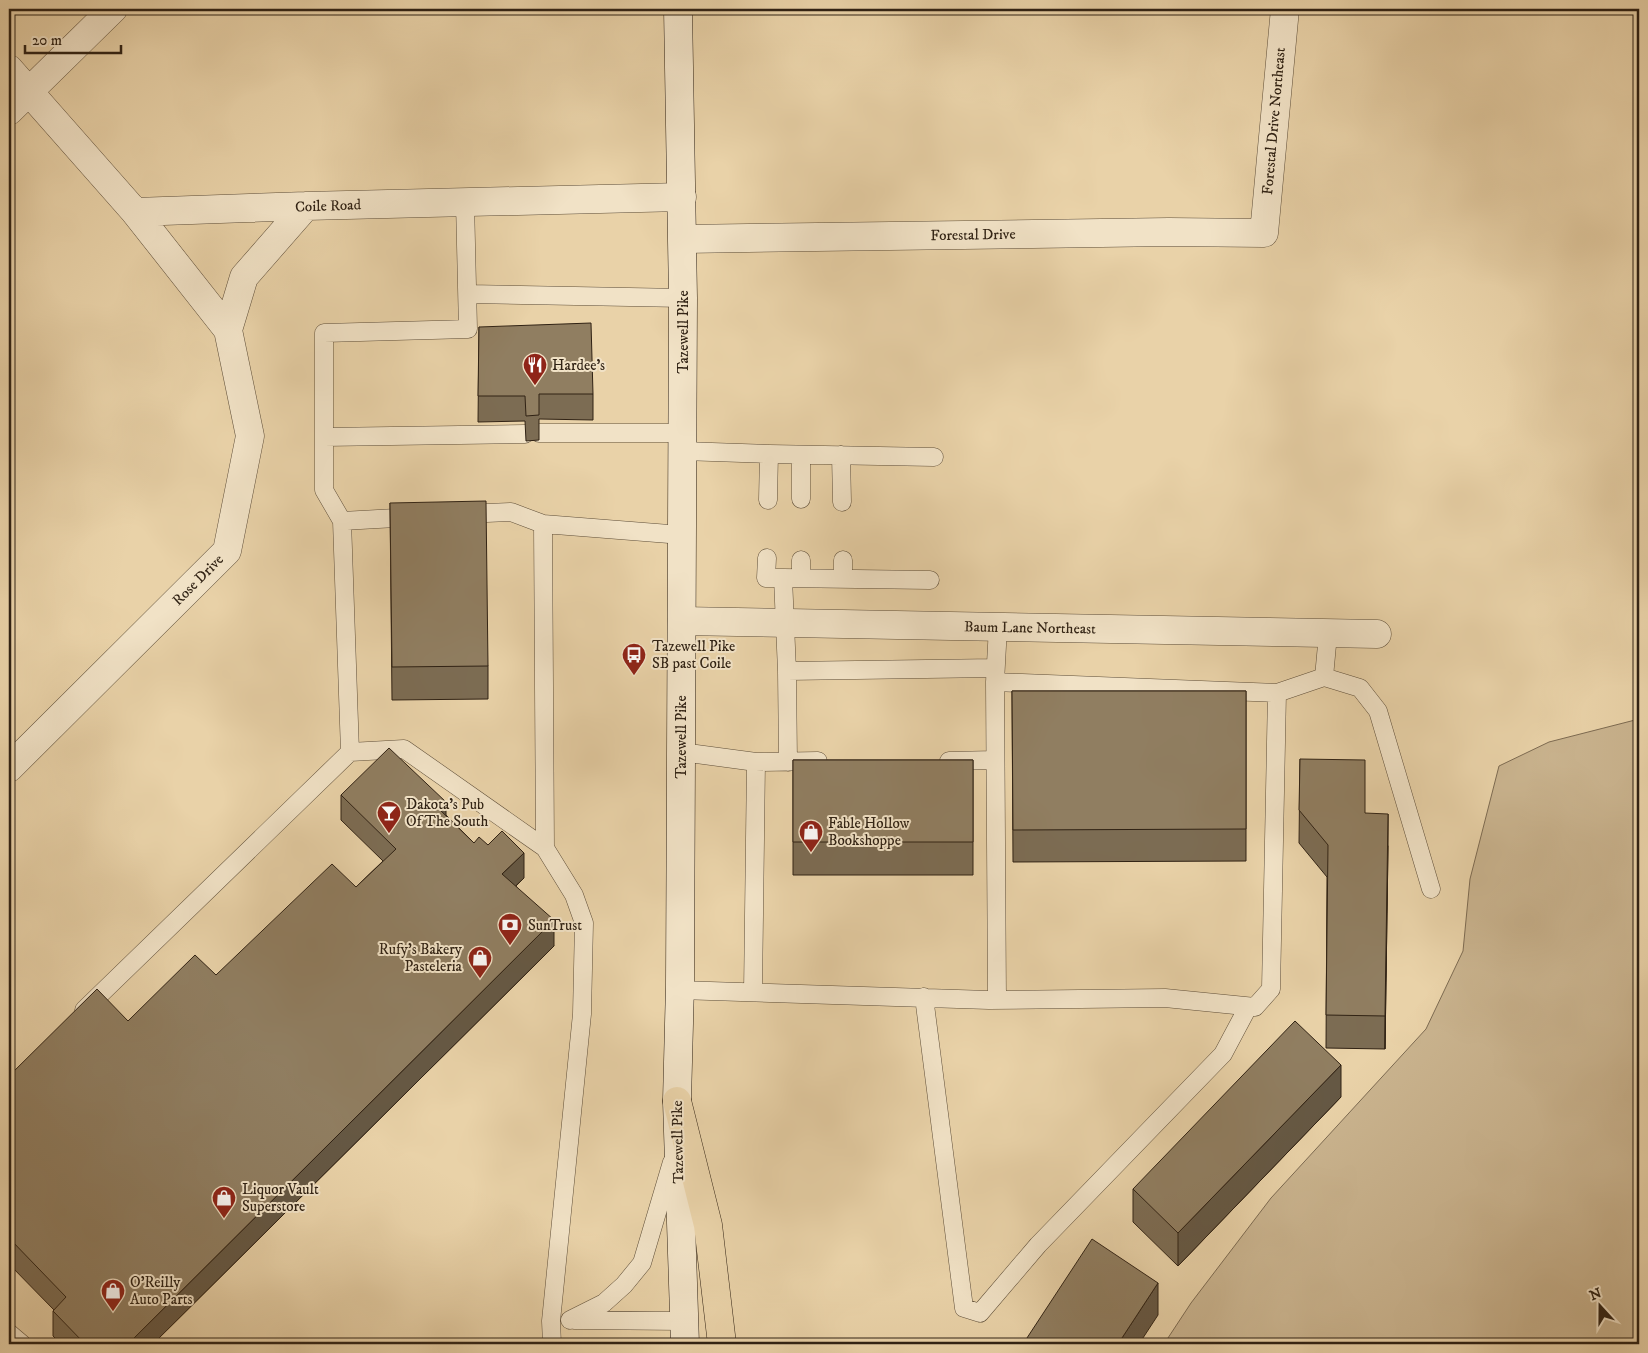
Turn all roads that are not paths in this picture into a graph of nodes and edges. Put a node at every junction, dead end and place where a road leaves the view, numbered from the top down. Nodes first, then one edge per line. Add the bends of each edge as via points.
1 (112, 9) edge
2 (678, 9) edge
3 (1285, 9) edge
4 (9, 69) edge
5 (29, 91) junction
6 (9, 111) edge
7 (682, 197) junction
8 (465, 202) junction
9 (306, 206) junction
10 (135, 212) junction
11 (1264, 233) joint
12 (683, 239) junction
13 (468, 294) junction
14 (683, 298) junction
15 (228, 330) junction
16 (324, 437) junction
17 (682, 442) junction
18 (769, 454) junction
19 (801, 455) junction
20 (841, 455) junction
21 (934, 456) dead end
22 (801, 499) dead end
23 (768, 500) dead end
24 (842, 502) dead end
25 (451, 515) edge
26 (431, 516) edge
27 (342, 521) junction
28 (543, 524) junction
29 (682, 536) junction
30 (766, 558) dead end
31 (801, 560) dead end
32 (843, 560) dead end
33 (784, 578) junction
34 (802, 578) junction
35 (843, 579) junction
36 (930, 580) dead end
37 (682, 621) junction
38 (785, 623) junction
39 (998, 628) junction
40 (1328, 634) junction
41 (1377, 634) dead end
42 (787, 671) junction
43 (995, 675) junction
44 (1324, 677) junction
45 (1277, 693) junction
46 (350, 752) junction
47 (681, 752) junction
48 (995, 760) junction
49 (837, 761) edge
50 (936, 761) edge
51 (756, 762) junction
52 (788, 762) junction
53 (9, 768) edge
54 (545, 848) junction
55 (1431, 889) dead end
56 (680, 990) junction
57 (753, 992) junction
58 (924, 997) junction
59 (997, 1000) junction
60 (1248, 1007) junction
61 (71, 1023) edge
62 (677, 1101) junction
63 (678, 1142) junction
64 (570, 1320) junction
65 (551, 1321) junction
66 (9, 1332) edge
67 (684, 1333) edge
68 (22, 1344) edge
69 (552, 1344) edge
70 (722, 1344) edge

1 - 5 street
2 - 7 street, Tazewell Pike
3 - 11 street, Forestal Drive Northeast
4 - 5 street
5 - 6 street
5 - 10 street
7 - 8 street, Coile Road
7 - 12 street, Tazewell Pike
8 - 9 street, Coile Road
8 - 13 lane
9 - 10 street, Coile Road
9 - 15 street, Rose Drive via 244,278
10 - 15 street, Rose Drive
11 - 12 street, Forestal Drive
12 - 14 street, Tazewell Pike
13 - 14 lane
13 - 16 lane via 468,329 324,333
14 - 17 street, Tazewell Pike
15 - 53 street, Rose Drive via 250,436 227,551
16 - 17 lane via 532,433
16 - 27 lane via 324,490
17 - 18 lane
17 - 29 street, Tazewell Pike
18 - 19 lane
18 - 23 lane
19 - 20 lane
19 - 22 lane
20 - 21 lane
20 - 24 lane
25 - 28 lane via 511,512
26 - 27 lane
27 - 46 lane
28 - 29 lane
28 - 54 lane
29 - 37 street, Tazewell Pike
30 - 33 lane via 766,578
31 - 34 lane
32 - 35 lane
33 - 34 lane
33 - 38 lane
34 - 35 lane
35 - 36 lane
37 - 38 street, Baum Lane Northeast
37 - 47 street, Tazewell Pike
38 - 39 street, Baum Lane Northeast
38 - 42 lane
39 - 40 street, Baum Lane Northeast
39 - 43 lane
40 - 41 street, Baum Lane Northeast
40 - 44 lane
42 - 43 lane
42 - 52 lane
43 - 45 lane
43 - 48 lane
44 - 45 lane
44 - 55 lane via 1360,688 1378,711
45 - 60 lane via 1271,989 1255,1007
46 - 54 lane via 404,749
46 - 61 lane
47 - 51 lane
47 - 56 street, Tazewell Pike
48 - 50 lane
48 - 59 lane
49 - 52 lane
51 - 52 lane
51 - 57 lane
54 - 65 lane via 574,895 584,924 582,1014
56 - 57 lane
56 - 62 street, Tazewell Pike
57 - 58 lane
58 - 59 lane
58 - 60 lane via 964,1308 980,1313 1038,1245 1223,1054
59 - 60 lane via 1165,998
62 - 63 street, Tazewell Pike
62 - 70 main road via 708,1225
63 - 64 lane via 642,1263 604,1303
63 - 67 street, Tazewell Pike
64 - 65 lane
64 - 67 lane
65 - 69 lane
66 - 68 lane

